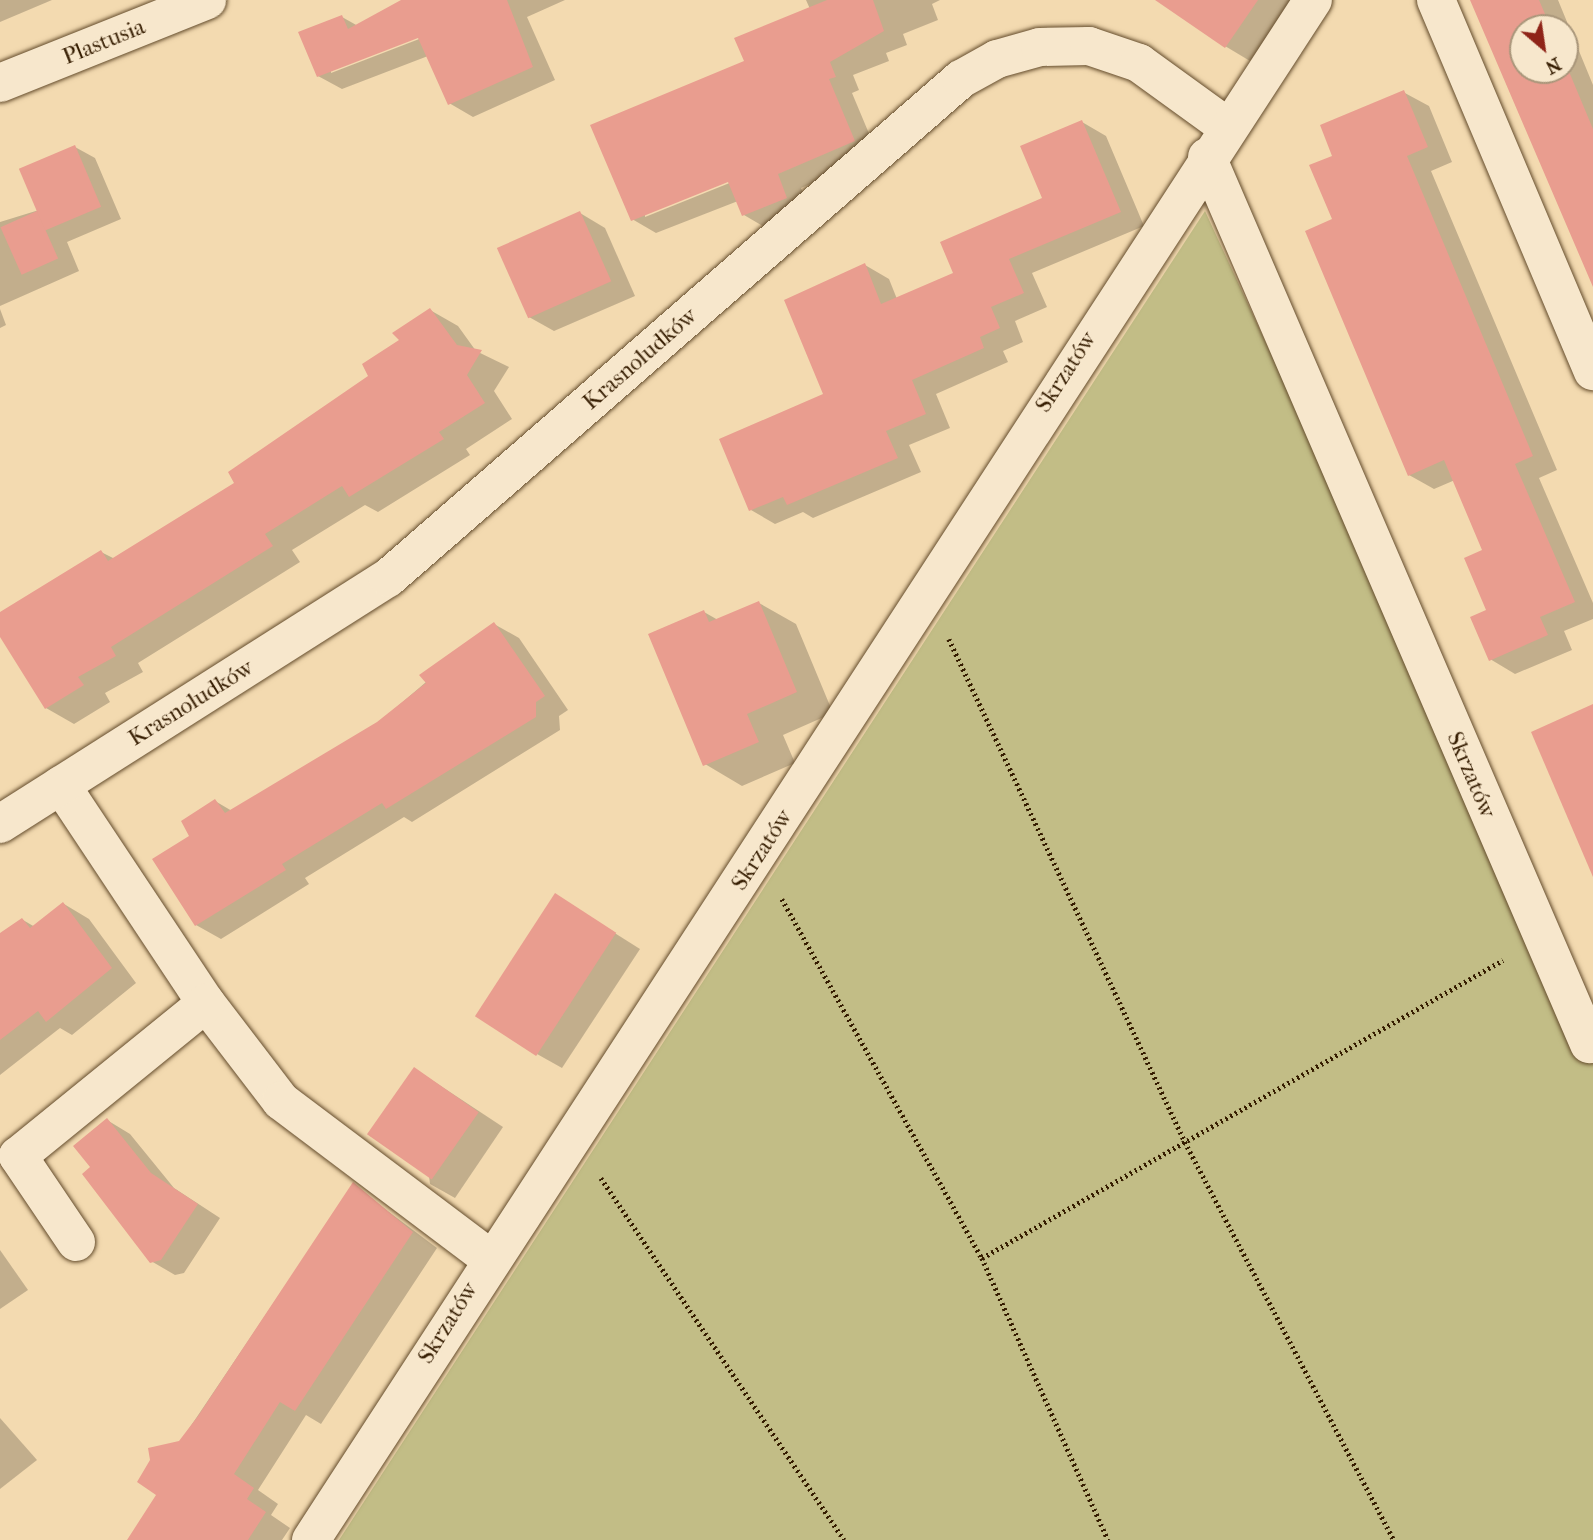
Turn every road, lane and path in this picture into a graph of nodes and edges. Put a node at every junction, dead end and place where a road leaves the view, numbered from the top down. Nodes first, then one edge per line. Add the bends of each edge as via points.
1 (207, 0) edge
2 (1313, 0) edge
3 (1437, 0) edge
4 (0, 83) edge
5 (1216, 141) junction
6 (1593, 371) edge
7 (923, 593) junction
8 (61, 785) junction
9 (1, 821) edge
10 (757, 861) junction
11 (1466, 977) dead end
12 (206, 1003) junction
13 (1589, 1044) dead end
14 (1185, 1142) junction
15 (598, 1174) dead end
16 (76, 1242) dead end
17 (489, 1258) junction
18 (982, 1258) junction
19 (311, 1540) edge
20 (844, 1540) edge
21 (1108, 1540) edge
22 (1394, 1540) edge

1 - 4 street, Plastusia
2 - 5 street, Skrzatów
3 - 6 street
5 - 7 street, Skrzatów
5 - 8 street, Krasnoludków via 1139,63 1089,46 1040,47 997,59 961,79 388,578
5 - 13 street, Skrzatów
7 - 10 street, Skrzatów
7 - 14 path
8 - 9 street, Krasnoludków
8 - 12 street
10 - 17 street, Skrzatów
10 - 18 path via 796,921
11 - 14 path
12 - 16 street via 18,1156
12 - 17 street via 281,1101
14 - 18 path
14 - 22 path
15 - 20 path
17 - 19 street, Skrzatów
18 - 21 path

